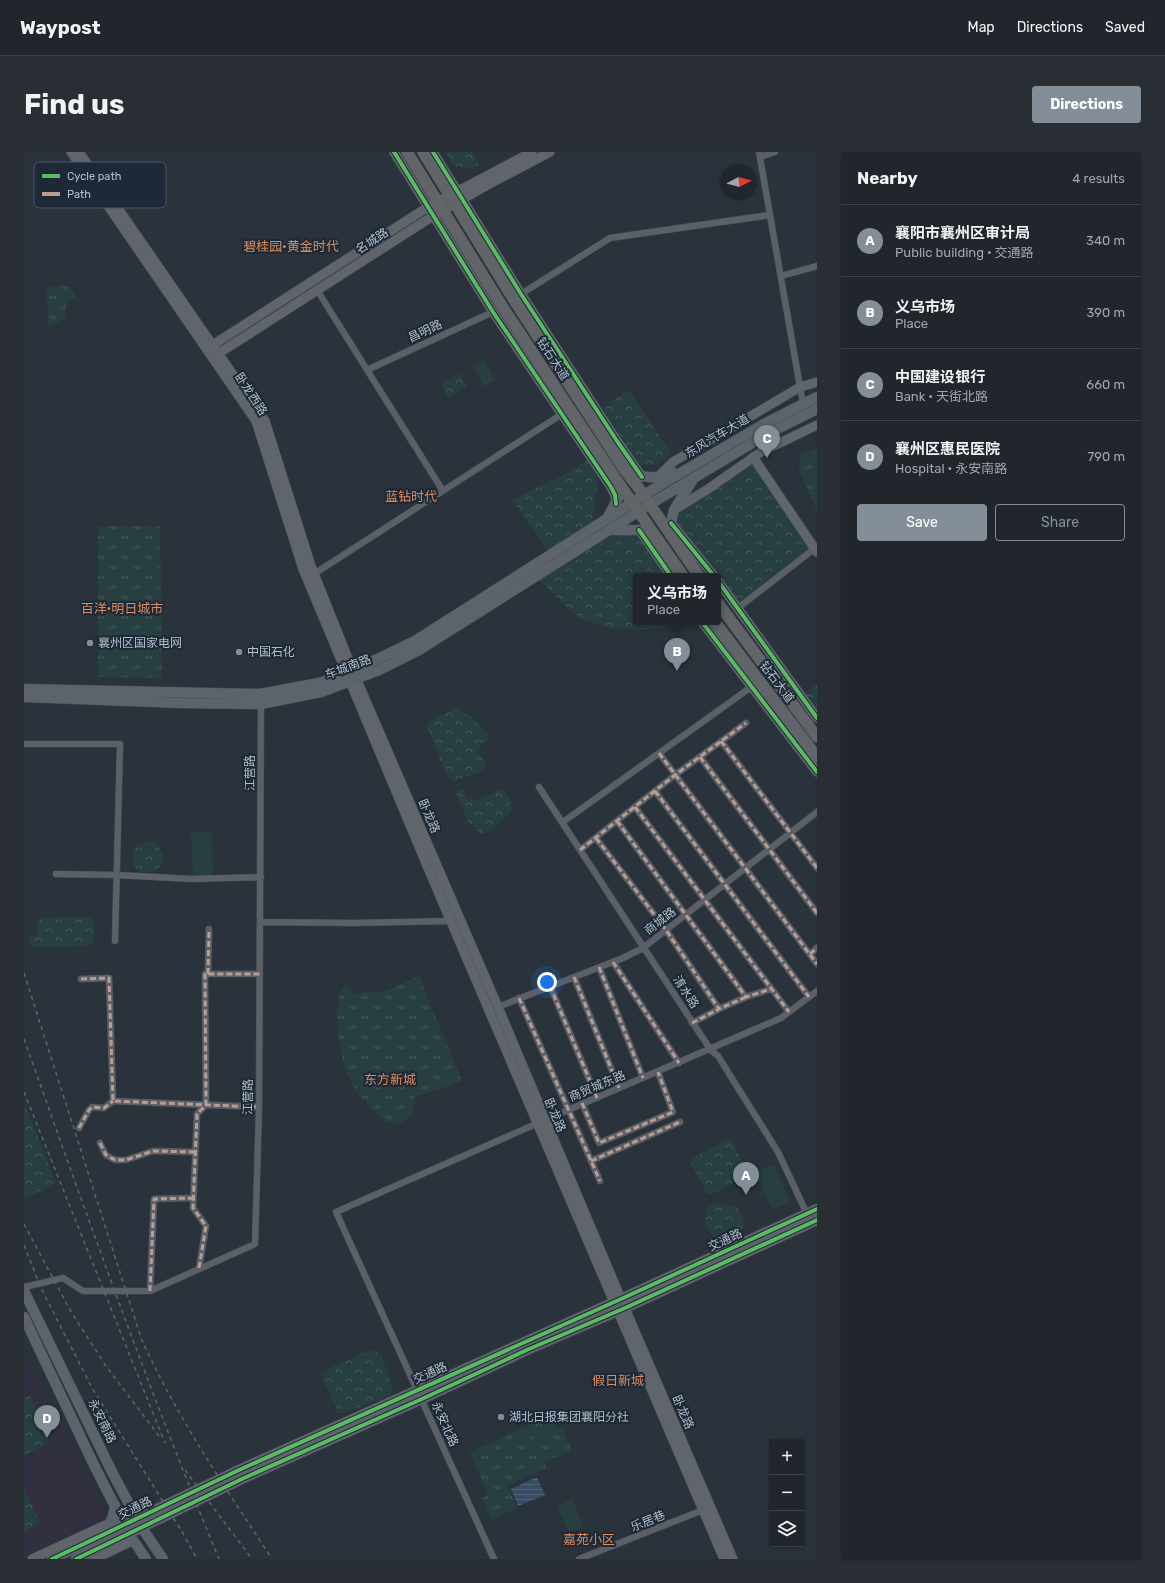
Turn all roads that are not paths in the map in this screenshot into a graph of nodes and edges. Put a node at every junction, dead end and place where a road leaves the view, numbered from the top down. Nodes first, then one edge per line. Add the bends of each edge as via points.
1 (71, 152) edge
2 (80, 152) edge
3 (394, 152) edge
4 (407, 152) edge
5 (423, 152) edge
6 (433, 152) edge
7 (532, 152) edge
8 (550, 152) edge
9 (775, 152) edge
10 (759, 154) edge
11 (78, 162) edge
12 (87, 162) edge
13 (456, 197) junction
14 (111, 208) edge
15 (117, 208) edge
16 (436, 209) junction
17 (770, 215) junction
18 (817, 266) edge
19 (781, 276) junction
20 (317, 290) junction
21 (517, 297) junction
22 (498, 309) junction
23 (210, 347) junction
24 (215, 356) junction
25 (567, 365) junction
26 (367, 370) junction
27 (817, 382) edge
28 (800, 386) junction
29 (817, 397) edge
30 (803, 404) junction
31 (582, 405) junction
32 (817, 409) edge
33 (562, 414) junction
34 (817, 425) edge
35 (753, 457) junction
36 (624, 469) junction
37 (687, 469) junction
38 (642, 477) junction
39 (695, 477) junction
40 (657, 478) junction
41 (616, 479) junction
42 (443, 491) junction
43 (647, 500) junction
44 (633, 503) junction
45 (616, 504) junction
46 (674, 510) junction
47 (639, 512) junction
48 (607, 518) junction
49 (672, 523) junction
50 (639, 530) junction
51 (607, 531) junction
52 (659, 540) junction
53 (676, 543) junction
54 (816, 549) edge
55 (669, 573) edge
56 (681, 573) edge
57 (697, 573) edge
58 (712, 573) edge
59 (314, 574) junction
60 (721, 585) edge
61 (721, 607) edge
62 (738, 608) junction
63 (728, 617) junction
64 (709, 625) edge
65 (768, 651) junction
66 (758, 658) junction
67 (351, 676) junction
68 (756, 684) junction
69 (27, 692) edge
70 (24, 701) edge
71 (261, 704) junction
72 (813, 719) edge
73 (746, 723) dead end
74 (817, 737) edge
75 (721, 741) junction
76 (24, 744) edge
77 (659, 753) junction
78 (700, 757) junction
79 (817, 757) edge
80 (817, 772) edge
81 (675, 775) junction
82 (539, 787) dead end
83 (655, 791) junction
84 (635, 807) junction
85 (815, 813) edge
86 (617, 821) junction
87 (563, 822) junction
88 (791, 832) junction
89 (596, 838) junction
90 (769, 849) junction
91 (580, 850) junction
92 (745, 868) junction
93 (817, 868) edge
94 (56, 874) dead end
95 (117, 874) junction
96 (261, 877) junction
97 (725, 884) junction
98 (704, 900) junction
99 (817, 913) edge
100 (686, 914) junction
101 (450, 921) junction
102 (261, 922) junction
103 (209, 929) dead end
104 (666, 930) junction
105 (115, 941) dead end
106 (643, 948) junction
107 (817, 948) edge
108 (810, 954) junction
109 (613, 962) junction
110 (817, 964) edge
111 (599, 967) junction
112 (208, 974) junction
113 (260, 974) junction
114 (574, 977) junction
115 (81, 979) dead end
116 (550, 986) junction
117 (771, 989) junction
118 (817, 991) edge
119 (746, 997) junction
120 (809, 997) junction
121 (519, 998) junction
122 (498, 1007) junction
123 (719, 1009) junction
124 (789, 1012) junction
125 (692, 1023) junction
126 (710, 1050) junction
127 (679, 1063) junction
128 (658, 1072) junction
129 (643, 1078) junction
130 (619, 1088) junction
131 (597, 1098) junction
132 (113, 1101) junction
133 (582, 1103) junction
134 (206, 1105) junction
135 (259, 1107) junction
136 (568, 1110) junction
137 (541, 1121) junction
138 (680, 1122) dead end
139 (79, 1128) dead end
140 (100, 1143) dead end
141 (195, 1152) junction
142 (591, 1161) junction
143 (600, 1181) dead end
144 (193, 1198) junction
145 (817, 1209) edge
146 (336, 1212) joint
147 (807, 1214) junction
148 (817, 1220) edge
149 (199, 1268) junction
150 (24, 1287) edge
151 (24, 1291) edge
152 (150, 1291) junction
153 (619, 1305) junction
154 (24, 1317) edge
155 (417, 1390) junction
156 (422, 1399) junction
157 (128, 1500) junction
158 (115, 1505) junction
159 (156, 1509) junction
160 (704, 1510) junction
161 (162, 1518) junction
162 (112, 1522) junction
163 (140, 1523) junction
164 (127, 1534) junction
165 (102, 1541) junction
166 (152, 1543) junction
167 (144, 1555) edge
168 (32, 1559) edge
169 (52, 1559) edge
170 (76, 1559) edge
171 (94, 1559) edge
172 (163, 1559) edge
173 (494, 1559) edge
174 (579, 1559) edge
175 (724, 1559) edge
176 (733, 1559) edge

1 - 11 main road, 卧龙西路
2 - 12 main road, 卧龙西路
3 - 16 main road
4 - 16 highway, 钻石大道
5 - 13 highway, 钻石大道
6 - 13 main road
7 - 13 main road, 名城路
8 - 13 main road, 名城路 via 491,183
9 - 10 street
10 - 17 street
13 - 16 main road, 名城路
13 - 21 highway, 钻石大道
14 - 23 main road, 卧龙西路
15 - 23 main road, 卧龙西路
16 - 20 main road, 名城路
16 - 22 highway, 钻石大道
16 - 23 main road, 名城路
17 - 19 street
17 - 21 street via 610,238
18 - 19 street
19 - 28 street
20 - 24 main road, 名城路
20 - 26 street
21 - 25 main road
21 - 31 highway, 钻石大道
22 - 26 street, 昌明路
22 - 33 main road
22 - 41 highway, 钻石大道
23 - 24 main road, 卧龙西路
24 - 59 main road, 卧龙西路 via 264,421
24 - 67 main road, 卧龙西路 via 256,421 302,569
25 - 31 main road
25 - 38 main road
26 - 42 street
27 - 28 main road
28 - 30 street
28 - 40 main road via 673,462
29 - 30 main road, 东风汽车大道
30 - 37 main road, 东风汽车大道
31 - 36 highway, 钻石大道
32 - 39 main road, 东风汽车大道 via 769,433
33 - 42 street
33 - 45 main road via 611,487
34 - 35 main road
35 - 46 main road
35 - 54 main road
36 - 38 main road
36 - 43 highway, 钻石大道
37 - 40 main road
37 - 43 main road, 东风汽车大道
38 - 40 main road
39 - 43 main road, 东风汽车大道
39 - 46 main road
41 - 44 highway, 钻石大道
41 - 45 main road via 619,496
42 - 59 street
43 - 44 main road, 东风汽车大道
43 - 47 main road, 东风汽车大道
43 - 53 highway, 钻石大道
44 - 47 highway, 钻石大道
44 - 48 main road, 车城南路
45 - 48 main road
46 - 49 main road
47 - 51 main road, 车城南路
47 - 52 highway, 钻石大道
48 - 67 main road, 车城南路 via 415,641
49 - 53 main road
49 - 58 main road
50 - 51 main road
50 - 52 main road
50 - 55 main road
51 - 67 main road, 车城南路 via 420,650
52 - 56 highway, 钻石大道
53 - 57 highway, 钻石大道
54 - 62 street
59 - 67 main road, 卧龙西路
60 - 62 main road
61 - 63 highway, 钻石大道
62 - 63 main road
62 - 65 main road
63 - 66 highway, 钻石大道
64 - 68 highway, 钻石大道
65 - 66 main road
65 - 72 main road
66 - 72 highway, 钻石大道
67 - 69 main road, 车城南路 via 260,694
67 - 71 main road, 车城南路 via 321,692
67 - 101 main road, 卧龙路
67 - 122 main road, 卧龙路
68 - 77 street
68 - 79 highway, 钻石大道
68 - 80 main road
69 - 70 main road
69 - 71 main road, 车城南路 via 181,703
71 - 96 street, 江营路
72 - 74 highway, 钻石大道
73 - 75 street
75 - 78 street
75 - 88 street
76 - 95 street via 120,744
77 - 81 street
77 - 87 street
78 - 81 street
78 - 90 street
81 - 83 street
81 - 92 street
82 - 87 street, 淯水路
83 - 84 street
83 - 97 street
84 - 86 street
84 - 98 street
85 - 88 street, 商城路
86 - 89 street
86 - 100 street
87 - 91 street, 淯水路
88 - 90 street, 商城路
88 - 93 street
89 - 91 street
89 - 104 street
90 - 92 street, 商城路
90 - 99 street
91 - 106 street, 淯水路
92 - 97 street, 商城路
92 - 108 street
94 - 95 street
95 - 96 street via 192,879
95 - 105 street
96 - 102 street, 江营路
97 - 98 street, 商城路
97 - 120 street
98 - 100 street, 商城路
98 - 117 street
100 - 104 street, 商城路
100 - 119 street
101 - 102 street
101 - 137 main road, 卧龙路
102 - 113 street, 江营路
103 - 112 street
104 - 106 street, 商城路
104 - 123 street
106 - 109 street, 商城路
106 - 125 street, 淯水路
107 - 108 street
108 - 110 street
109 - 111 street, 商城路
109 - 127 street
111 - 114 street, 商城路
111 - 129 street
112 - 113 street
112 - 134 street via 205,974
113 - 135 street, 江营路
114 - 116 street, 商城路
114 - 130 street
115 - 132 street via 109,978
116 - 121 street, 商城路
116 - 131 street
117 - 119 street
117 - 124 street
118 - 120 street, 商贸城东路
119 - 123 street
120 - 124 street, 商贸城东路
121 - 122 street, 商城路
121 - 136 street
122 - 137 main road, 卧龙路
123 - 125 street
124 - 126 street, 商贸城东路
125 - 126 street, 淯水路
126 - 127 street, 商贸城东路
126 - 147 street, 淯水路 via 718,1056 778,1152
127 - 128 street, 商贸城东路
128 - 129 street, 商贸城东路
128 - 133 street via 673,1112 599,1143
129 - 130 street, 商贸城东路
130 - 131 street, 商贸城东路
131 - 133 street, 商贸城东路
132 - 134 street
132 - 139 street via 104,1108 92,1107 88,1110
133 - 136 street, 商贸城东路
134 - 135 street
134 - 141 street via 196,1114
135 - 149 street, 江营路 via 255,1244
136 - 137 street, 商贸城东路
136 - 142 street
137 - 146 street, 商贸城东路
137 - 153 main road, 卧龙路
138 - 142 street
140 - 141 street via 106,1155 115,1160 126,1160 153,1151
141 - 144 street
142 - 143 street
144 - 149 street via 192,1208 206,1226
144 - 152 street via 154,1199
145 - 147 main road, 交通路
146 - 155 street, 永安北路
147 - 153 main road, 交通路
148 - 153 main road, 交通路
149 - 152 street, 江营路
150 - 152 street, 江营路 via 63,1278 83,1292
151 - 157 main road, 永安南路
153 - 155 main road, 交通路
153 - 156 main road, 交通路
153 - 160 main road, 卧龙路
153 - 176 main road, 卧龙路
154 - 158 main road
155 - 156 street, 永安北路
155 - 159 main road, 交通路
156 - 161 main road, 交通路 via 244,1478
156 - 173 street, 永安北路
157 - 159 main road via 140,1509
157 - 163 main road, 永安南路
158 - 162 main road
158 - 164 main road
159 - 163 main road, 交通路
160 - 174 street, 乐居巷
160 - 175 main road, 卧龙路
161 - 163 main road, 交通路
161 - 166 main road via 153,1528
162 - 165 main road
162 - 168 main road
163 - 164 main road, 交通路
163 - 166 main road, 永安南路
164 - 165 main road, 交通路
164 - 167 main road
164 - 171 main road
165 - 169 main road, 交通路
165 - 170 main road, 交通路
166 - 172 main road, 永安南路

